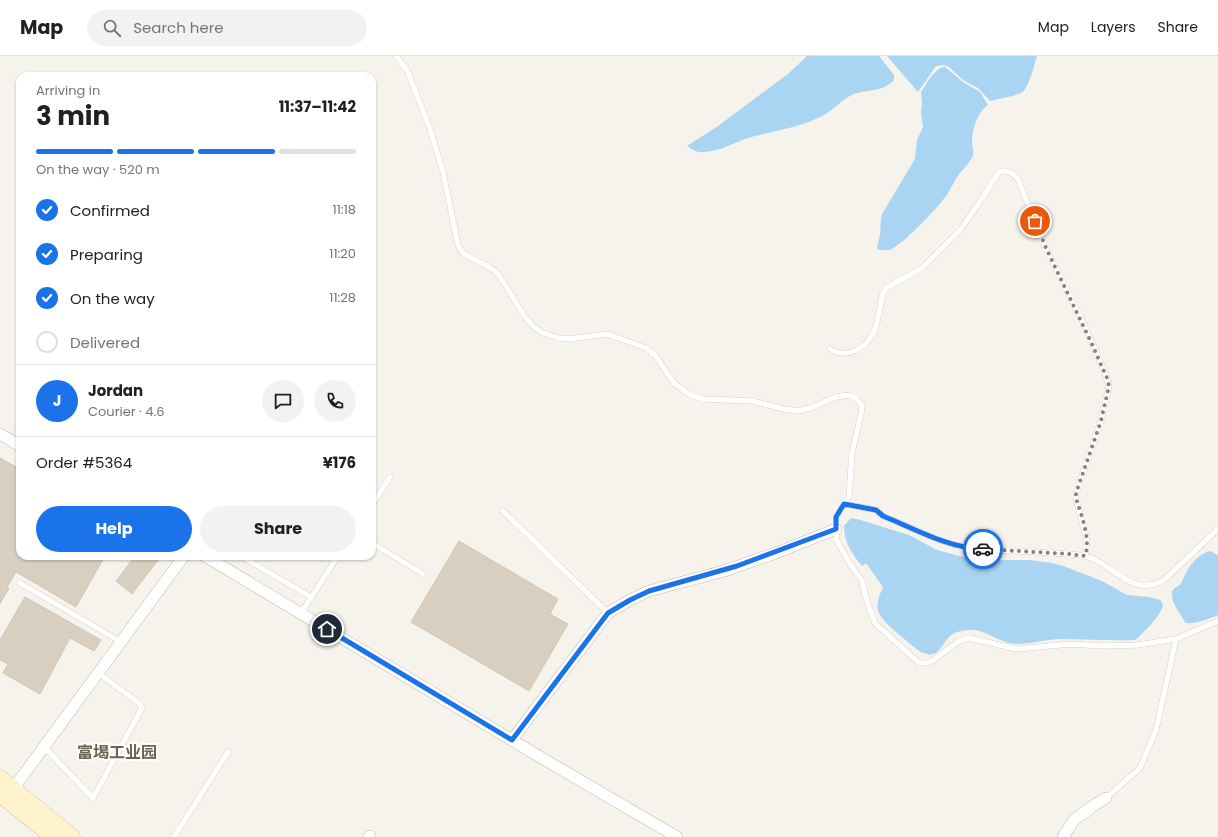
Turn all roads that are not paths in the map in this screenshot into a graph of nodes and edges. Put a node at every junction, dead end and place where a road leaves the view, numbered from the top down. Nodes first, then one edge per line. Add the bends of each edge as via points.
1 (396, 56) edge
2 (830, 350) dead end
3 (0, 434) edge
4 (16, 444) edge
5 (390, 477) dead end
6 (376, 499) edge
7 (844, 504) junction
8 (503, 511) dead end
9 (836, 529) junction
10 (1218, 529) edge
11 (376, 545) edge
12 (1085, 556) junction
13 (181, 560) edge
14 (212, 560) edge
15 (248, 560) edge
16 (336, 560) edge
17 (423, 574) dead end
18 (20, 583) dead end
19 (311, 597) junction
20 (301, 613) junction
21 (608, 613) junction
22 (1218, 621) edge
23 (1176, 639) junction
24 (121, 642) junction
25 (98, 673) junction
26 (512, 740) junction
27 (44, 747) junction
28 (228, 752) dead end
29 (0, 778) edge
30 (5, 797) edge
31 (1106, 798) joint
32 (53, 837) edge
33 (72, 837) edge
34 (174, 837) edge
35 (677, 837) edge
36 (1063, 837) edge

1 - 7 lane via 407,70 429,126 443,172 460,250 499,274 528,321 543,333 558,338 607,334 646,348 655,355 679,388 703,399 753,401 798,411 841,396 850,395 857,399 862,406 852,453 849,496
2 - 12 lane via 846,353 863,345 875,330 886,288 922,268 962,229 999,172 1012,173 1018,180 1046,248 1081,318 1108,382 1109,389 1101,421 1076,493 1087,541
3 - 4 street
5 - 6 lane
7 - 9 lane via 836,517
7 - 12 lane via 876,510 883,516 960,547
8 - 21 lane
9 - 21 street via 737,566 649,591
9 - 23 lane via 837,541 862,581 875,623 919,663 932,661 958,641 969,638 1016,649 1071,644 1137,645
10 - 12 lane via 1164,580 1156,584 1135,584 1127,581 1099,561
11 - 17 lane
13 - 24 street
14 - 20 street
15 - 19 lane
16 - 19 lane
18 - 24 lane
19 - 20 lane
20 - 26 street
21 - 26 street
22 - 23 lane
23 - 31 lane via 1156,730 1140,768
24 - 25 street
25 - 27 street
25 - 27 lane via 139,703 142,708 93,798
26 - 35 street
27 - 30 street
28 - 34 lane
29 - 30 main road
30 - 32 main road
30 - 33 main road
31 - 36 street via 1074,820

